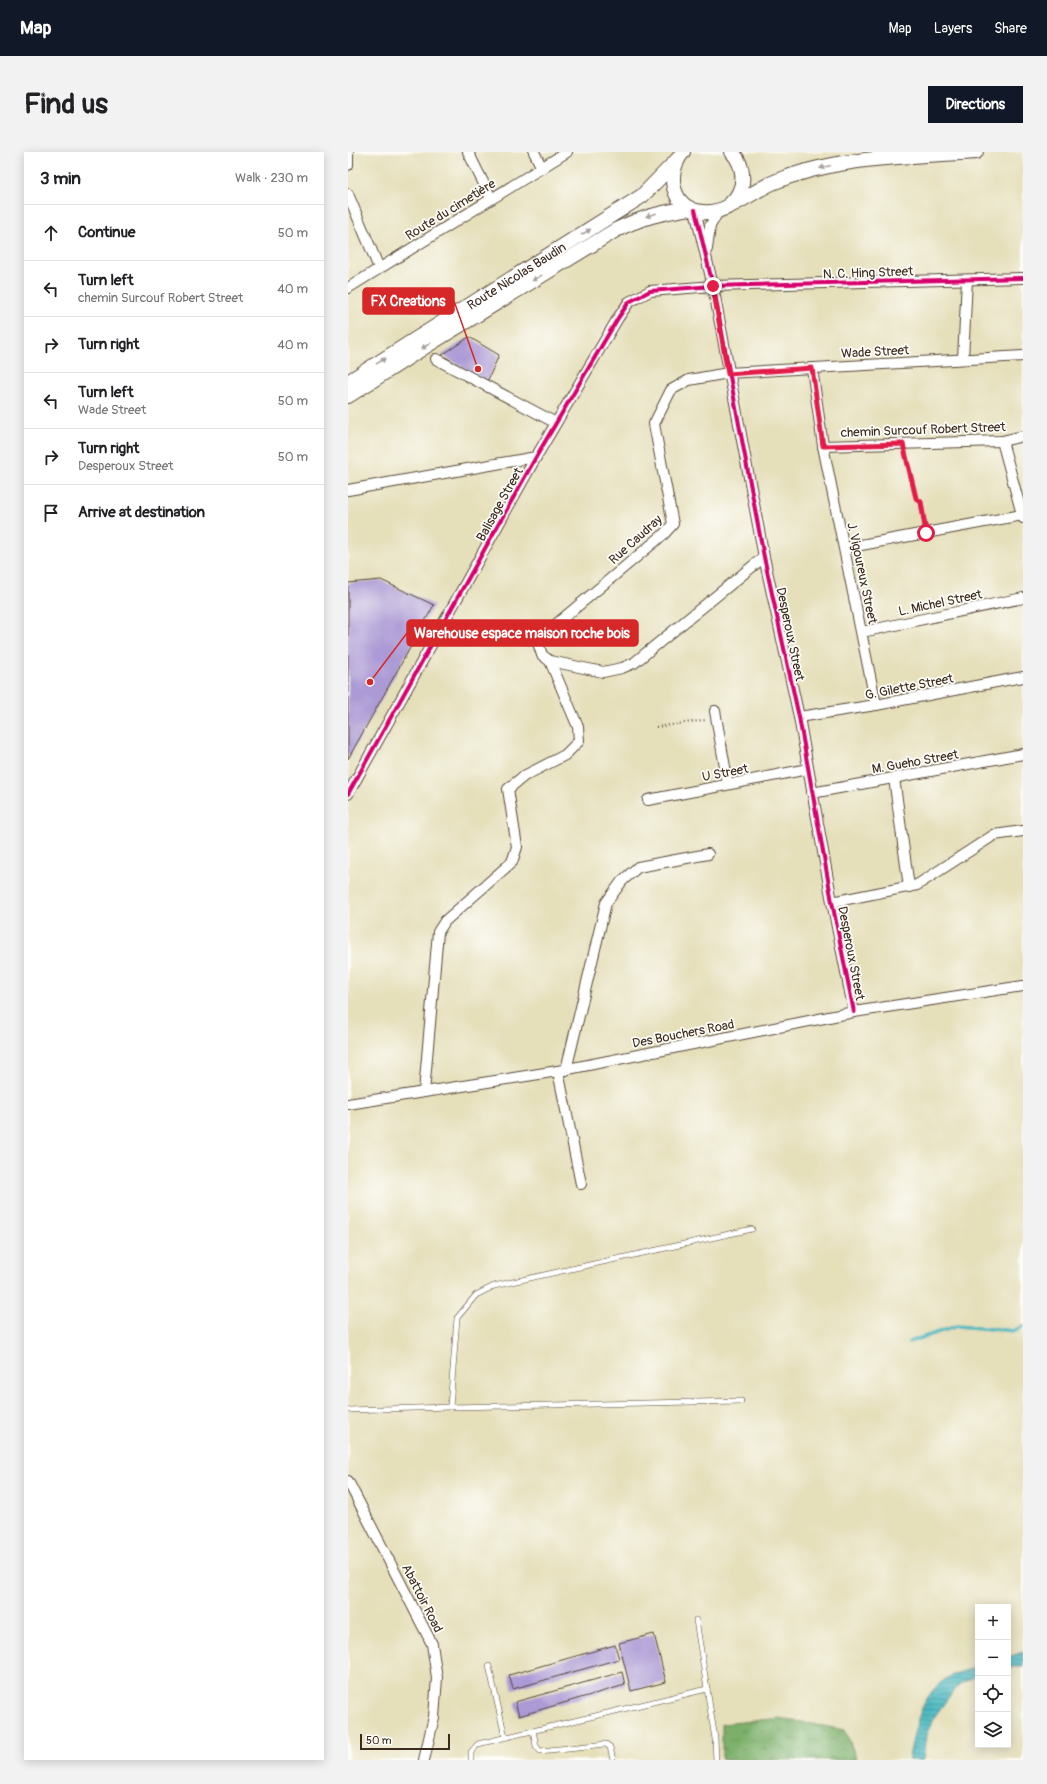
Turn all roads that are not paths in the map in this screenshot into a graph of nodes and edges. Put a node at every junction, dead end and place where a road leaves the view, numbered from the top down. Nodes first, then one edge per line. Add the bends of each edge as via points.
1 (348, 152) edge
2 (468, 152) edge
3 (534, 152) edge
4 (567, 152) edge
5 (732, 152) edge
6 (976, 152) edge
7 (680, 156) edge
8 (348, 165) edge
9 (542, 168) junction
10 (348, 194) edge
11 (491, 198) junction
12 (692, 209) junction
13 (722, 209) junction
14 (706, 261) junction
15 (379, 268) junction
16 (1023, 278) edge
17 (967, 280) junction
18 (713, 286) junction
19 (348, 288) edge
20 (1023, 356) edge
21 (436, 359) dead end
22 (963, 359) junction
23 (812, 368) junction
24 (728, 374) junction
25 (348, 382) edge
26 (348, 396) edge
27 (556, 423) junction
28 (1023, 436) edge
29 (1002, 441) junction
30 (823, 446) junction
31 (536, 457) junction
32 (348, 490) edge
33 (1022, 516) edge
34 (845, 548) junction
35 (764, 557) junction
36 (1023, 598) edge
37 (441, 628) junction
38 (862, 632) junction
39 (537, 640) junction
40 (550, 661) junction
41 (1023, 677) edge
42 (876, 706) junction
43 (716, 715) road end
44 (798, 717) junction
45 (1023, 754) edge
46 (808, 769) junction
47 (894, 778) junction
48 (728, 784) junction
49 (812, 793) junction
50 (348, 794) edge
51 (648, 800) dead end
52 (1023, 831) edge
53 (708, 854) dead end
54 (908, 887) junction
55 (832, 902) junction
56 (1023, 986) edge
57 (854, 1012) junction
58 (562, 1071) junction
59 (424, 1092) junction
60 (348, 1104) edge
61 (581, 1184) dead end
62 (752, 1229) dead end
63 (741, 1401) dead end
64 (450, 1407) junction
65 (348, 1410) edge
66 (348, 1481) edge
67 (696, 1620) dead end
68 (489, 1666) dead end
69 (707, 1689) junction
70 (533, 1731) junction
71 (505, 1737) junction
72 (424, 1760) edge
73 (471, 1760) edge
74 (614, 1760) edge
75 (716, 1760) edge

1 - 8 street
2 - 11 street
3 - 9 street
4 - 9 street, Route du cimetière
5 - 13 main road via 742,169 743,181 734,201
6 -> 13 main road via 873,158 831,165 790,176 760,188
7 - 12 main road via 673,171 672,183 676,194
25 -> 7 main road, Route Nicolas Baudin via 642,196
9 - 11 street, Route du cimetière
10 - 15 street
11 - 15 street, Route du cimetière
12 - 13 main road, Route Nicolas Baudin via 714,212
12 - 14 street, Desperoux Street
12 -> 26 main road, Route Nicolas Baudin via 657,213 616,230
13 - 14 street via 710,226
14 - 18 street, Desperoux Street
15 - 19 street, Route du cimetière
16 - 17 street, N. C. Hing Street
17 - 18 street, N. C. Hing Street
17 - 22 street
18 - 24 street, Desperoux Street
18 - 27 street, Balisage Street via 650,292 629,302
20 - 22 street, Wade Street
21 - 27 street
22 - 23 street, Wade Street
23 - 24 street, Wade Street
23 - 30 street, J. Vigoureux Street
24 - 35 street, Desperoux Street
24 - 39 street, Rue Caudray via 689,380 671,390 654,424 673,524
27 - 31 street, Balisage Street
28 - 29 street, chemin Surcouf Robert Street
29 - 30 street, chemin Surcouf Robert Street
29 - 33 street
30 - 34 street, J. Vigoureux Street
31 - 32 street
31 - 37 street, Balisage Street
33 - 34 street
34 - 38 street, J. Vigoureux Street
35 - 40 street via 634,662 622,668 603,672
35 - 44 street, Desperoux Street
36 - 38 street, L. Michel Street
37 - 39 street
37 - 50 street, Balisage Street
38 - 42 street, J. Vigoureux Street
39 - 40 street via 542,655
40 - 59 street via 578,727 579,742 565,755 524,776 508,789 517,847 512,862 444,921 438,932
41 - 42 street, G. Gilette Street
42 - 44 street, G. Gilette Street
43 - 48 street
44 - 46 street, Desperoux Street
45 - 47 street, M. Gueho Street
46 - 48 street, U Street
46 - 49 street, Desperoux Street
47 - 49 street, M. Gueho Street
47 - 54 street
48 - 51 street, U Street
49 - 55 street, Desperoux Street
52 - 54 street via 994,835 917,885
53 - 58 street via 638,867 622,881 606,903
54 - 55 street
55 - 57 street, Desperoux Street
56 - 57 street, Des Bouchers Road
57 - 58 street, Des Bouchers Road
58 - 59 street, Des Bouchers Road
58 - 61 street
59 - 60 street, Des Bouchers Road
62 - 64 lane via 494,1286 476,1295 457,1318
63 - 64 lane
64 - 65 lane
66 - 72 street, Abattoir Road via 432,1644 437,1678 435,1709
67 - 69 lane
68 - 71 lane
69 - 70 lane
69 - 75 lane
70 - 71 lane
70 - 74 lane via 536,1746 540,1751 606,1744 610,1747
71 - 73 lane via 478,1744 471,1752

